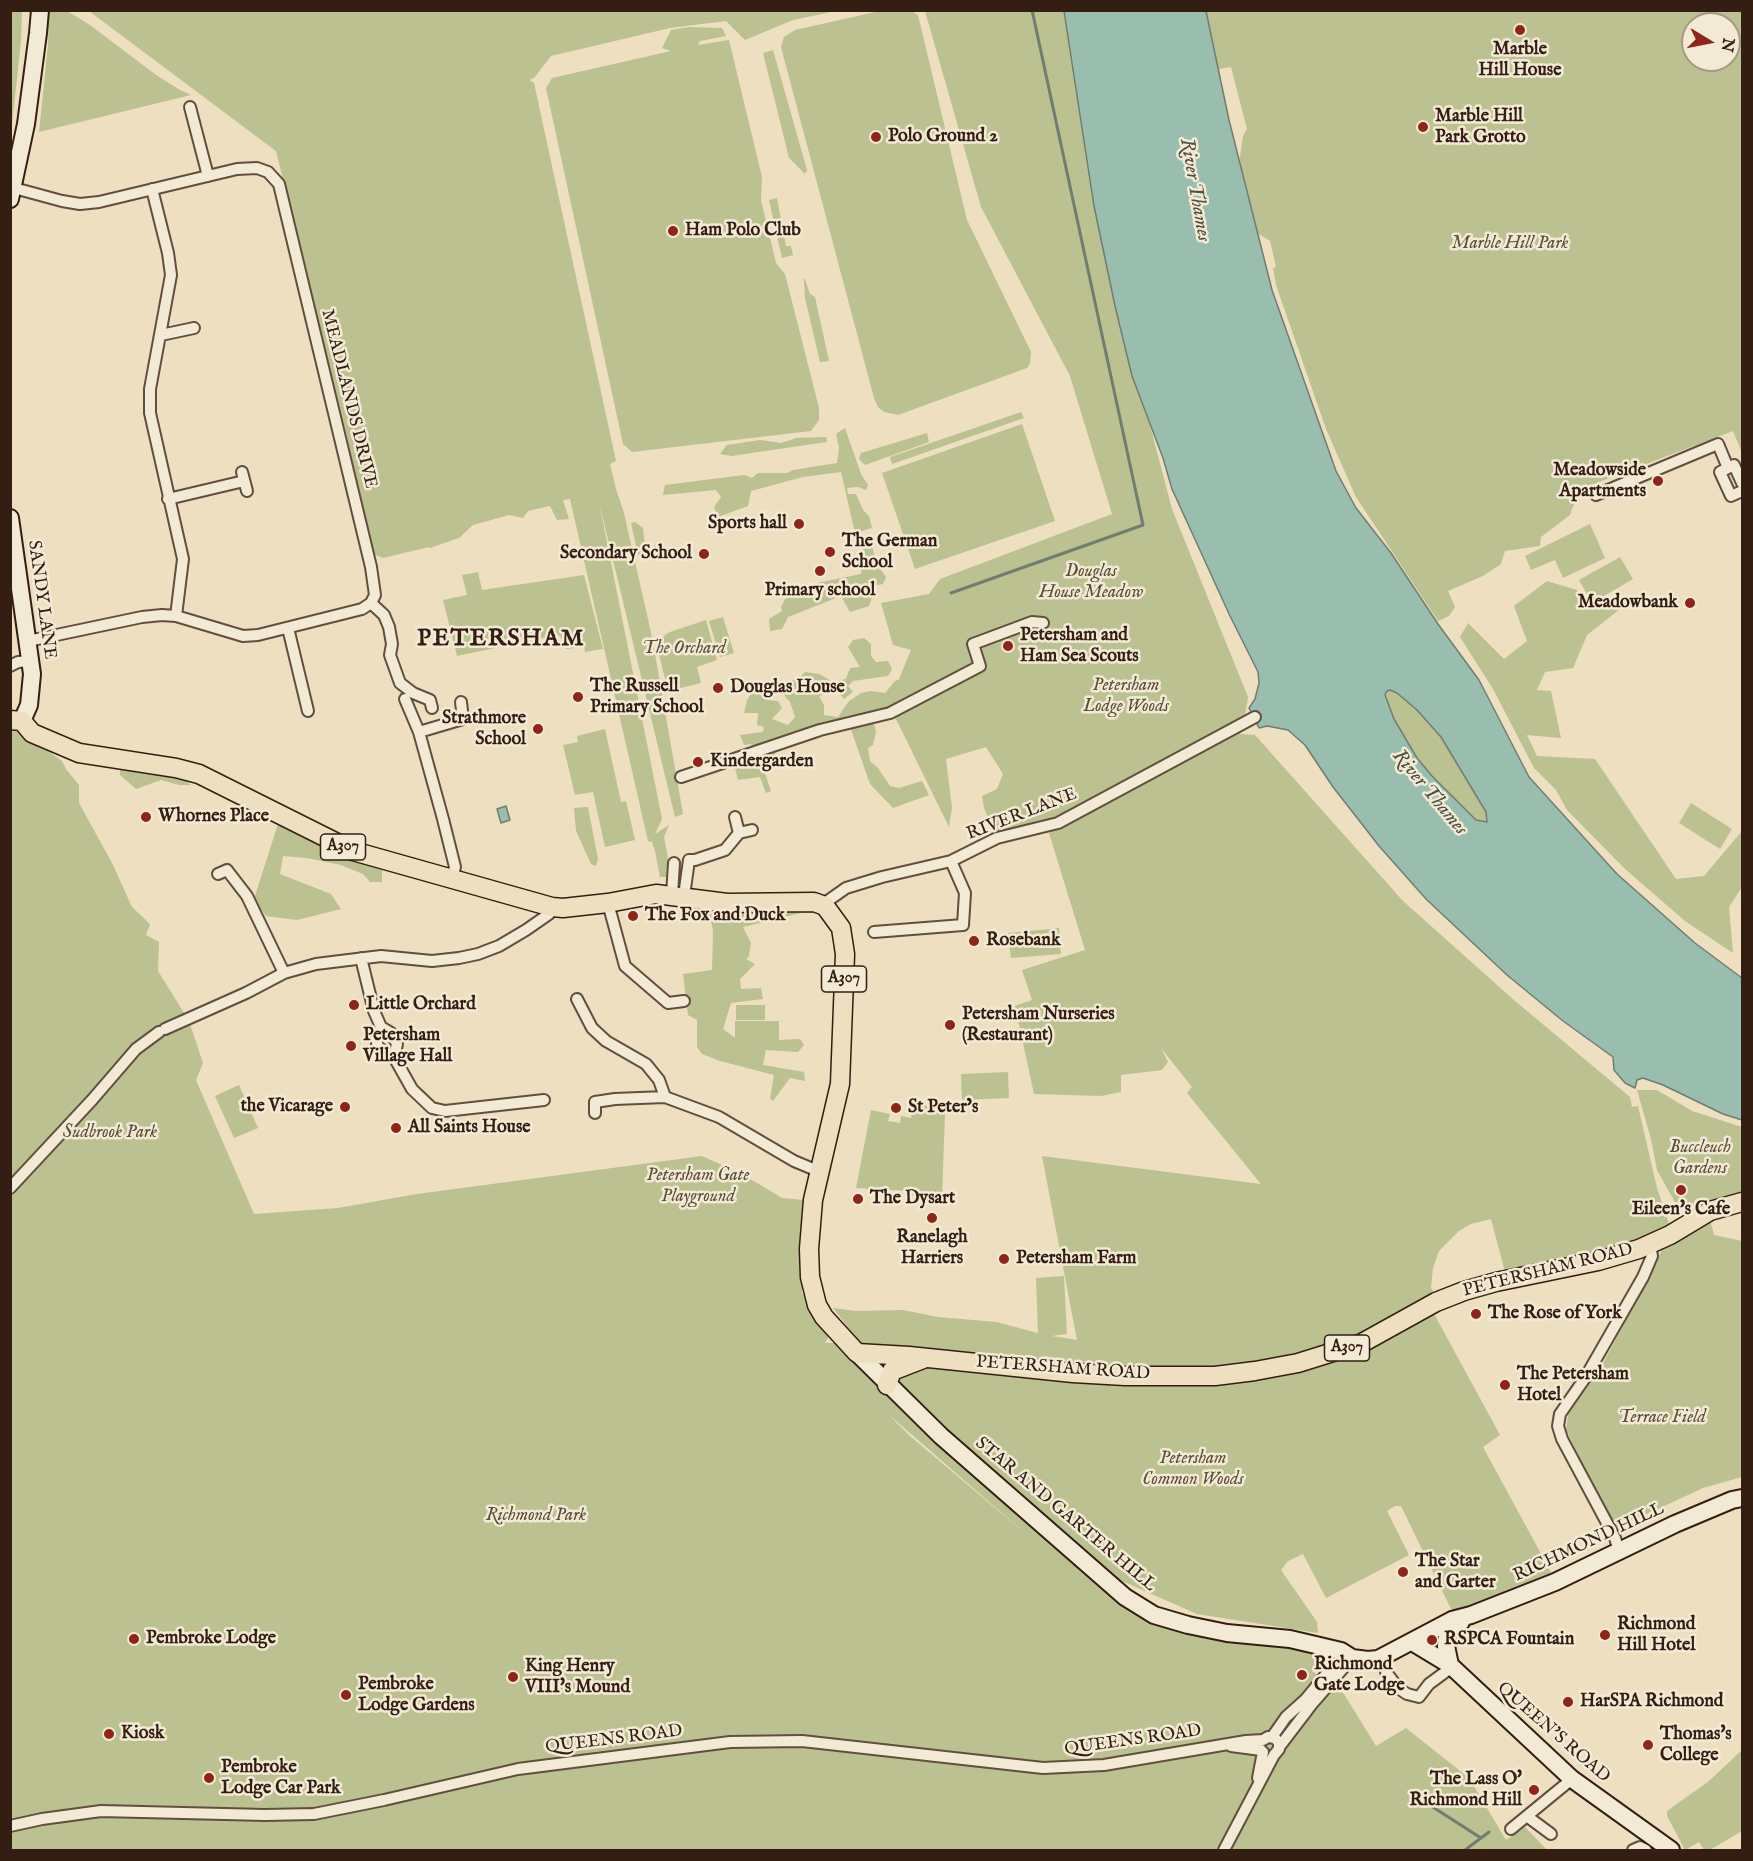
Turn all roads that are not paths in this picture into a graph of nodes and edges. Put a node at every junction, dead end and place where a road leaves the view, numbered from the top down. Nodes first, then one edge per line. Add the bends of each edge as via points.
1 (40, 10) edge
2 (190, 107) dead end
3 (208, 176) junction
4 (152, 189) junction
5 (12, 194) edge
6 (194, 328) dead end
7 (160, 335) junction
8 (1728, 468) junction
9 (244, 481) dead end
10 (1743, 483) edge
11 (1743, 491) edge
12 (1596, 495) dead end
13 (168, 499) junction
14 (10, 518) edge
15 (371, 603) junction
16 (176, 616) junction
17 (1043, 623) dead end
18 (288, 628) junction
19 (28, 641) junction
20 (31, 661) junction
21 (10, 666) edge
22 (405, 694) junction
23 (460, 702) dead end
24 (432, 708) dead end
25 (307, 711) dead end
26 (1255, 717) dead end
27 (16, 720) edge
28 (419, 732) junction
29 (681, 777) dead end
30 (735, 817) dead end
31 (752, 830) dead end
32 (739, 833) junction
33 (951, 861) junction
34 (674, 863) dead end
35 (218, 874) dead end
36 (452, 879) junction
37 (678, 896) junction
38 (608, 903) junction
39 (825, 906) junction
40 (552, 908) junction
41 (874, 932) dead end
42 (361, 958) junction
43 (285, 973) junction
44 (577, 999) dead end
45 (684, 1001) dead end
46 (381, 1027) junction
47 (394, 1057) junction
48 (665, 1097) junction
49 (544, 1100) dead end
50 (594, 1103) dead end
51 (818, 1170) junction
52 (10, 1188) edge
53 (1743, 1202) edge
54 (1650, 1244) junction
55 (856, 1353) junction
56 (927, 1357) junction
57 (887, 1385) junction
58 (1743, 1498) edge
59 (1619, 1551) junction
60 (1471, 1615) junction
61 (1412, 1642) junction
62 (1352, 1658) junction
63 (1451, 1666) junction
64 (1386, 1672) dead end
65 (1269, 1746) junction
66 (1572, 1779) junction
67 (1528, 1817) junction
68 (10, 1826) edge
69 (1511, 1829) dead end
70 (1551, 1834) dead end
71 (1224, 1851) edge
72 (1633, 1851) edge
73 (1646, 1851) edge
74 (1671, 1851) edge

1 - 5 main road via 29,103
2 - 3 street
3 - 4 street, MEADLANDS DRIVE
3 - 15 street, MEADLANDS DRIVE via 257,168 268,172 279,184 369,559 375,595
4 - 5 street, MEADLANDS DRIVE via 80,204
4 - 7 street via 171,275
6 - 7 street
7 - 13 street via 150,389 150,413
8 - 10 street via 1734,465
8 - 11 street via 1720,471 1731,496
8 - 12 street via 1718,444
9 - 13 street
13 - 16 street via 183,559
14 - 19 main road, SANDY LANE
15 - 18 street via 362,609
15 - 22 street via 384,615 389,627 390,655
16 - 18 street via 243,636
16 - 19 street via 142,617
17 - 29 street via 1032,622 973,644 980,666 890,713 820,730
18 - 25 street
19 - 20 main road, SANDY LANE
20 - 21 street
20 - 27 main road, SANDY LANE via 30,699
22 - 24 street via 430,700
22 - 28 street
23 - 28 street via 463,719
26 - 33 street, RIVER LANE via 1058,823 997,838
27 - 36 main road, A307 via 32,733 79,753 199,774 353,851
28 - 36 street via 455,867
30 - 32 street
31 - 32 street
32 - 37 street via 725,850 689,860
33 - 39 street, RIVER LANE via 846,888
33 - 41 street via 965,893 963,925
34 - 37 street
35 - 43 street via 227,870 247,896
36 - 40 main road, A307
37 - 38 main road, A307 via 651,894
37 - 39 main road, A307 via 727,903 814,902
38 - 40 main road, A307
38 - 45 street via 625,966 668,1003
39 - 51 main road, A307 via 841,928 845,954 840,1084
40 - 42 street via 549,915 526,930 478,954 432,961
42 - 43 street
42 - 46 street
43 - 52 street via 162,1030 136,1049
44 - 48 street via 592,1028 606,1041 646,1064 659,1080
46 - 47 street via 391,1033 397,1044
46 - 47 street via 377,1044
47 - 49 street via 412,1089 432,1108 445,1111
48 - 50 street
48 - 51 street via 719,1117 794,1161
51 - 55 main road, A307 via 811,1218 811,1285 824,1317
53 - 54 main road, PETERSHAM ROAD / A307 via 1710,1211
54 - 56 main road, PETERSHAM ROAD / A307 via 1598,1261 1464,1291 1362,1343 1256,1371 1215,1376 1135,1376
54 - 59 street via 1652,1256 1643,1276 1560,1414 1558,1426
55 - 56 main road, PETERSHAM ROAD / A307
55 - 57 main road, STAR AND GARTER HILL
56 - 57 main road, PETERSHAM ROAD / A307 via 892,1371
57 - 62 main road, STAR AND GARTER HILL via 1125,1597 1154,1615 1227,1633 1306,1642
58 - 59 main road, RICHMOND HILL
59 - 60 main road, RICHMOND HILL via 1555,1582
60 - 61 main road, RICHMOND HILL via 1452,1620
60 - 63 main road via 1454,1626 1447,1637
61 - 62 main road, RICHMOND HILL via 1378,1659
61 - 63 main road, QUEEN'S ROAD
62 - 65 street
62 - 65 street via 1317,1674 1306,1699 1286,1717
63 - 64 street via 1419,1697 1398,1688
63 - 66 main road, QUEEN'S ROAD
65 - 68 street, QUEENS ROAD via 1225,1745 1104,1766 1042,1768 802,1741 730,1742 518,1769 314,1814 101,1810
65 - 71 street via 1255,1792
66 - 67 street
66 - 74 main road, QUEEN'S ROAD
67 - 69 street
67 - 70 street
72 - 73 street via 1640,1847

